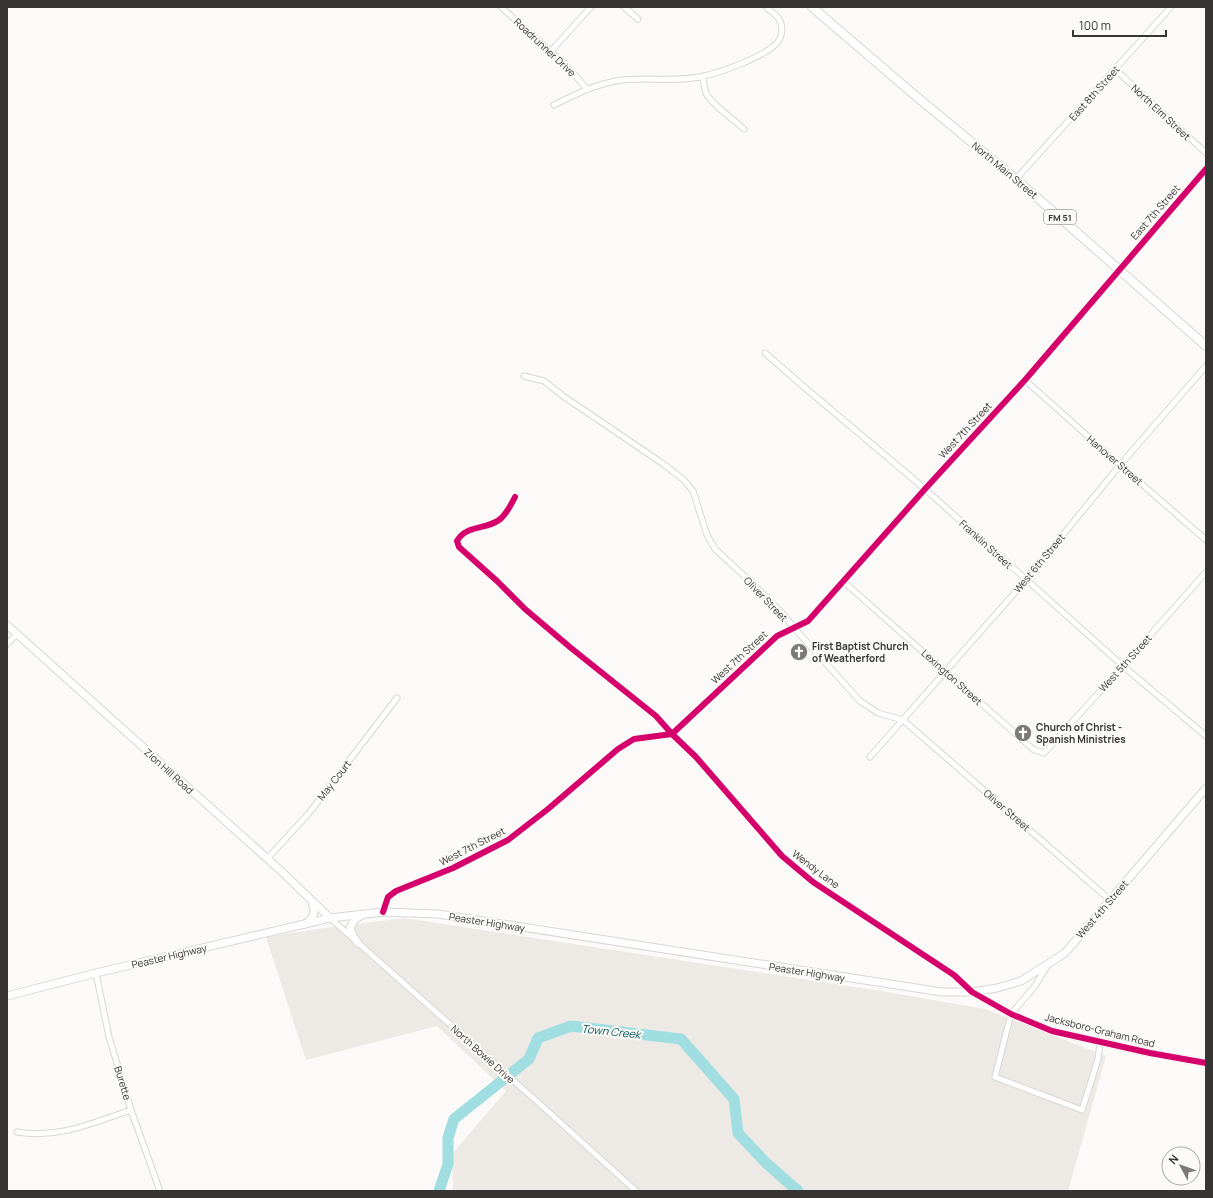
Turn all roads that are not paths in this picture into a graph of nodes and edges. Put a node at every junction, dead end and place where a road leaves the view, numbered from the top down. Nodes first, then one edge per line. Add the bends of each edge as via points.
1 (501, 7) edge
2 (591, 7) edge
3 (624, 7) edge
4 (766, 7) edge
5 (1171, 7) edge
6 (816, 8) edge
7 (638, 20) dead end
8 (551, 51) junction
9 (1116, 70) junction
10 (703, 76) junction
11 (587, 89) junction
12 (554, 105) dead end
13 (744, 129) dead end
14 (1206, 153) edge
15 (1206, 169) edge
16 (1016, 179) junction
17 (1119, 269) junction
18 (1206, 346) edge
19 (765, 353) dead end
20 (1206, 366) edge
21 (524, 376) dead end
22 (1025, 380) junction
23 (1120, 465) junction
24 (925, 489) junction
25 (515, 497) dead end
26 (1206, 540) edge
27 (1206, 572) edge
28 (1026, 580) junction
29 (844, 582) junction
30 (7, 625) edge
31 (794, 628) junction
32 (17, 634) junction
33 (7, 644) edge
34 (1123, 666) junction
35 (945, 672) junction
36 (397, 698) dead end
37 (903, 720) junction
38 (672, 734) junction
39 (1206, 736) edge
40 (1044, 754) joint
41 (870, 757) dead end
42 (1206, 788) edge
43 (267, 859) junction
44 (311, 900) junction
45 (1110, 900) junction
46 (383, 912) junction
47 (364, 914) junction
48 (330, 918) junction
49 (304, 924) junction
50 (358, 943) junction
51 (1047, 966) junction
52 (96, 973) junction
53 (972, 992) junction
54 (7, 996) edge
55 (1011, 1014) junction
56 (1100, 1042) junction
57 (1206, 1063) edge
58 (131, 1110) junction
59 (17, 1132) dead end
60 (160, 1191) edge
61 (636, 1191) edge

1 - 8 street, Roadrunner Drive
2 - 8 street
3 - 7 street
4 - 10 street via 782,25 782,34 777,43 729,69
5 - 9 street, East 8th Street
6 - 16 main road, North Main Street / FM 51 via 911,92
8 - 11 street, Roadrunner Drive
9 - 14 street, North Elm Street
9 - 16 street, East 8th Street
10 - 11 street via 638,78
10 - 13 street via 707,94
11 - 12 street
15 - 17 street, East 7th Street
16 - 17 main road, North Main Street / FM 51
17 - 18 main road, North Main Street / FM 51
17 - 22 street, West 7th Street
19 - 24 street, Franklin Street
20 - 23 street, West 6th Street
21 - 31 street, Oliver Street via 544,381 684,480 693,491 707,535 715,549 784,615
22 - 23 street, Hanover Street
22 - 24 street, West 7th Street
23 - 26 street, Hanover Street
23 - 28 street, West 6th Street
24 - 28 street, Franklin Street
24 - 29 street, West 7th Street
25 - 38 street, Wendy Lane via 500,520 467,531 460,536 459,547 497,580 530,614 656,716
27 - 34 street, West 5th Street
28 - 34 street, Franklin Street
28 - 35 street, West 6th Street
29 - 31 street, West 7th Street via 808,620
29 - 35 street, Lexington Street
30 - 32 main road, Zion Hill Road
31 - 37 street, Oliver Street via 860,701 878,713
31 - 38 street, West 7th Street via 777,636
32 - 33 street
32 - 43 main road, Zion Hill Road
34 - 39 street, Franklin Street
34 - 40 street, West 5th Street
35 - 37 street, West 6th Street
35 - 40 street, Lexington Street via 1034,750
36 - 43 street, May Court via 309,813
37 - 41 street, West 6th Street
37 - 45 street, Oliver Street
38 - 46 street, West 7th Street via 634,740 618,749 508,840 453,868 396,890 388,897
38 - 53 street, Wendy Lane via 696,757 782,856 813,882 954,975
42 - 45 main road, West 4th Street
43 - 44 main road, Zion Hill Road
44 - 48 main road, Zion Hill Road
44 - 49 main road via 315,909 310,920
45 - 51 main road, West 4th Street via 1065,953
46 - 47 main road, Peaster Highway
46 - 53 main road, Peaster Highway via 438,914 942,992
47 - 48 main road, Peaster Highway
47 - 50 main road via 355,919 350,928
48 - 49 main road, Peaster Highway
48 - 50 street, North Bowie Drive
49 - 52 main road, Peaster Highway
50 - 61 street, North Bowie Drive
51 - 53 main road, West 4th Street via 1021,981
51 - 55 street via 1035,986
52 - 54 main road, Peaster Highway
52 - 58 street, Burette via 109,1037
53 - 55 street, Jacksboro-Graham Road
55 - 56 street, Jacksboro-Graham Road via 1052,1030
55 - 56 street via 995,1077 1082,1110 1098,1059
56 - 57 street, Jacksboro-Graham Road
58 - 59 street via 70,1131 34,1135
58 - 60 street, Burette

